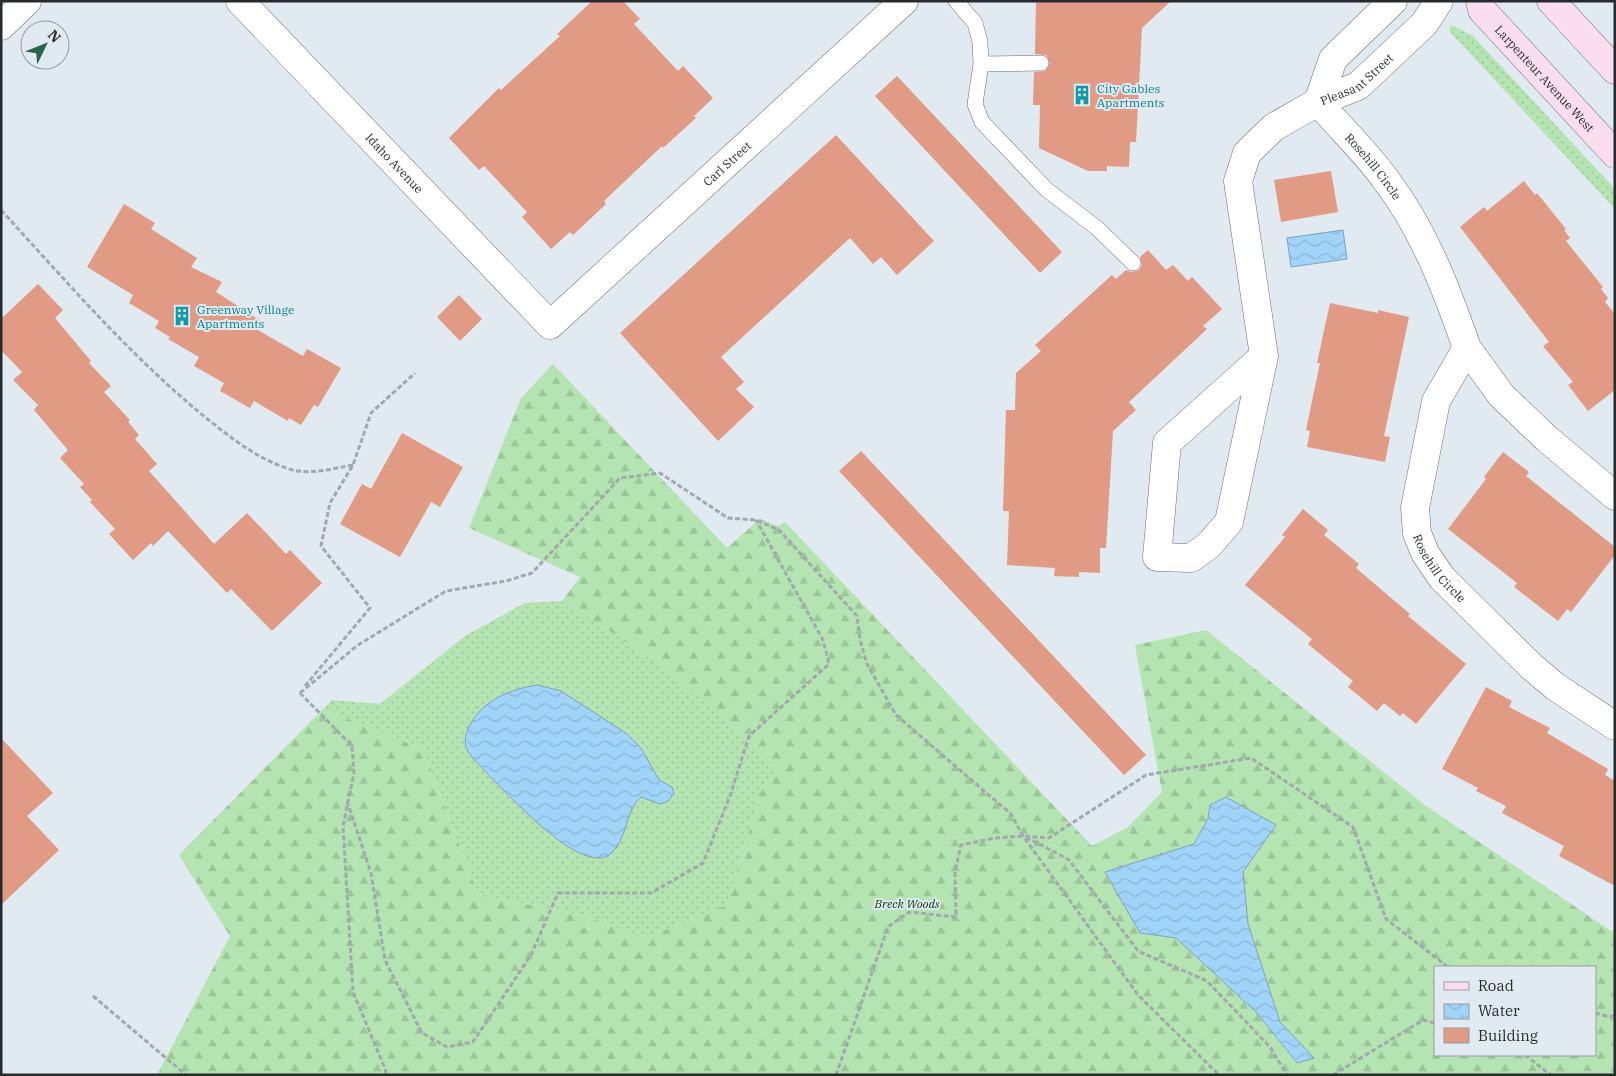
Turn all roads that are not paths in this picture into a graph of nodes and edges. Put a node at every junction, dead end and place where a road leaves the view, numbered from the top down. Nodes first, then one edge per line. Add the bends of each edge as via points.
1 (27, 1) edge
2 (240, 1) edge
3 (904, 1) edge
4 (956, 1) edge
5 (1393, 1) edge
6 (1440, 1) edge
7 (1480, 1) edge
8 (1551, 1) edge
9 (1, 26) edge
10 (1041, 63) dead end
11 (981, 64) junction
12 (1615, 70) edge
13 (1318, 102) junction
14 (1615, 154) edge
15 (1134, 263) dead end
16 (550, 326) joint
17 (1468, 348) junction
18 (1264, 356) junction
19 (1615, 496) edge
20 (1615, 726) edge

1 - 9 street
2 - 16 street, Idaho Avenue
3 - 16 street, Carl Street
4 - 11 lane via 976,23
5 - 13 street, Pleasant Street via 1333,59
6 - 13 street, Pleasant Street via 1424,24 1358,86
7 - 14 main road, Larpenteur Avenue West via 1482,10
8 - 12 main road
10 - 11 lane
11 - 15 lane via 975,104 982,122 1047,190 1097,228
13 - 17 street, Rosehill Circle via 1386,179 1410,215 1446,287
13 - 18 street via 1274,127 1247,153 1238,180
17 - 19 street, Rosehill Circle via 1501,395
17 - 20 street, Rosehill Circle via 1436,401 1415,508 1417,533 1425,553 1442,578 1532,667
18 - 18 street via 1229,522 1208,546 1191,558 1157,557 1167,442

